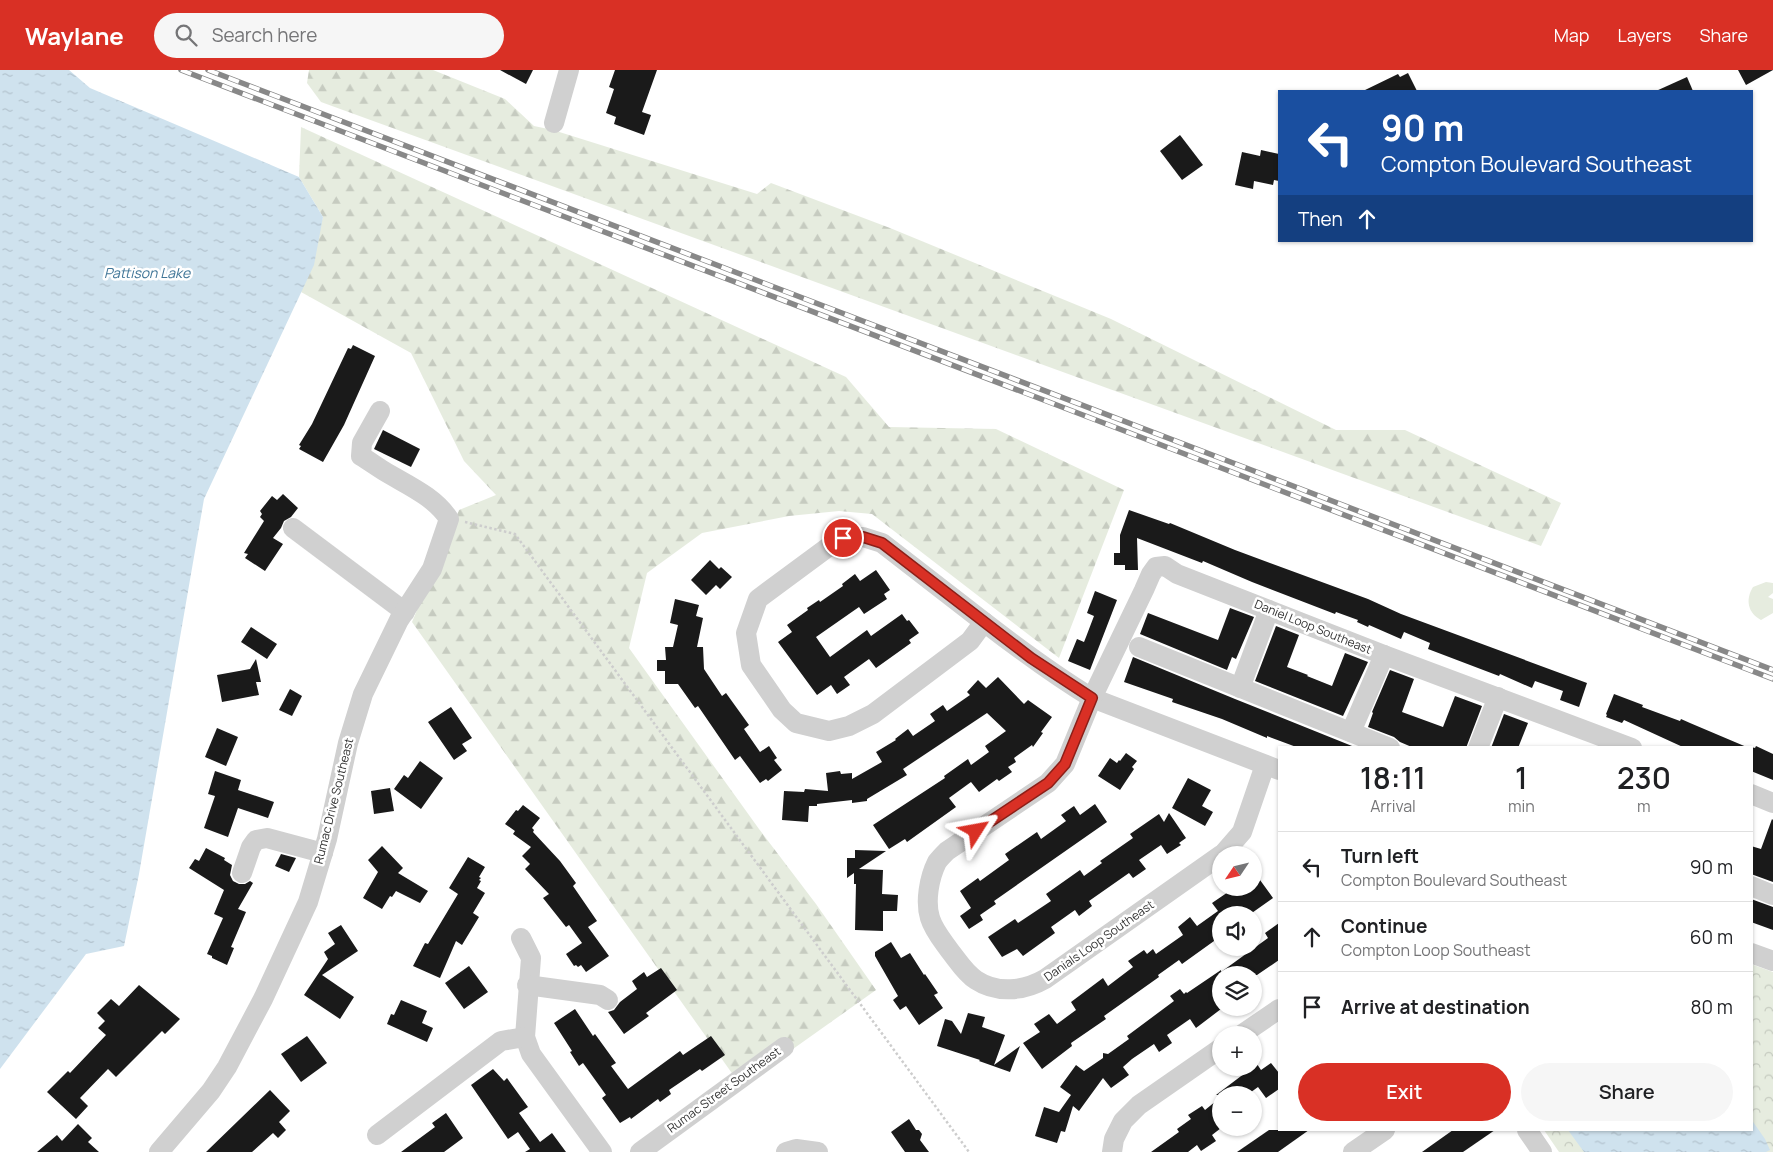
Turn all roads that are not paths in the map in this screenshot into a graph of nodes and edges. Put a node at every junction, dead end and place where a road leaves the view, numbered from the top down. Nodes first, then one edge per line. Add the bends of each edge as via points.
1 (569, 70) edge
2 (554, 123) dead end
3 (380, 410) dead end
4 (293, 528) dead end
5 (1269, 610) junction
6 (405, 612) junction
7 (984, 622) junction
8 (1139, 646) dead end
9 (1384, 655) junction
10 (1240, 688) junction
11 (1498, 697) junction
12 (1092, 698) junction
13 (1351, 732) junction
14 (1594, 740) edge
15 (1385, 746) edge
16 (1479, 746) edge
17 (1622, 746) edge
18 (1272, 768) edge
19 (1753, 795) edge
20 (1773, 803) edge
21 (1230, 846) edge
22 (323, 853) junction
23 (1212, 862) edge
24 (242, 873) dead end
25 (1753, 887) edge
26 (1773, 895) edge
27 (521, 938) dead end
28 (1753, 954) edge
29 (1773, 962) edge
30 (527, 985) junction
31 (608, 1000) dead end
32 (1278, 1010) edge
33 (1254, 1026) edge
34 (525, 1038) junction
35 (784, 1047) dead end
36 (1212, 1054) edge
37 (1384, 1131) edge
38 (1527, 1131) edge
39 (377, 1135) dead end
40 (159, 1152) edge
41 (602, 1152) edge
42 (640, 1152) edge
43 (786, 1152) edge
44 (818, 1152) edge
45 (1112, 1152) edge
46 (1353, 1152) edge
47 (1542, 1152) edge

1 - 2 street
3 - 6 street, Rumac Drive Southeast via 362,443 361,456 422,493 443,509 449,519 432,569
4 - 6 street
5 - 9 street, Daniel Loop Southeast
5 - 10 street
5 - 12 street, Daniel Loop Southeast via 1177,574 1165,566 1156,567
6 - 22 street, Rumac Drive Southeast via 363,694 348,743
7 - 7 street via 970,640 873,714 829,732 796,723 782,710 751,665 746,632 758,599 831,545 843,538 863,537 882,543
7 - 12 street
8 - 10 street
9 - 11 street, Daniel Loop Southeast
9 - 13 street
10 - 13 street
11 - 14 street, Daniel Loop Southeast
11 - 16 street
12 - 18 street
12 - 23 street, Danials Loop Southeast via 1065,764 1048,783 947,850 937,862 927,901 936,932 964,970 976,980 1005,990 1019,990 1032,986
13 - 15 street
14 - 17 street, Daniel Loop Southeast
18 - 21 street, Danials Loop Southeast via 1242,832
19 - 20 street
22 - 24 street via 267,838 256,840 250,847
22 - 40 street, Rumac Drive Southeast via 308,902 227,1067
25 - 26 street
27 - 30 street via 531,958
28 - 29 street
30 - 31 street via 600,995
30 - 34 street
32 - 33 street
34 - 39 street via 501,1041
34 - 41 street via 531,1054
35 - 42 street, Rumac Street Southeast
36 - 45 street via 1139,1105 1123,1122 1114,1139
37 - 46 street
38 - 47 street
43 - 44 street via 796,1149

